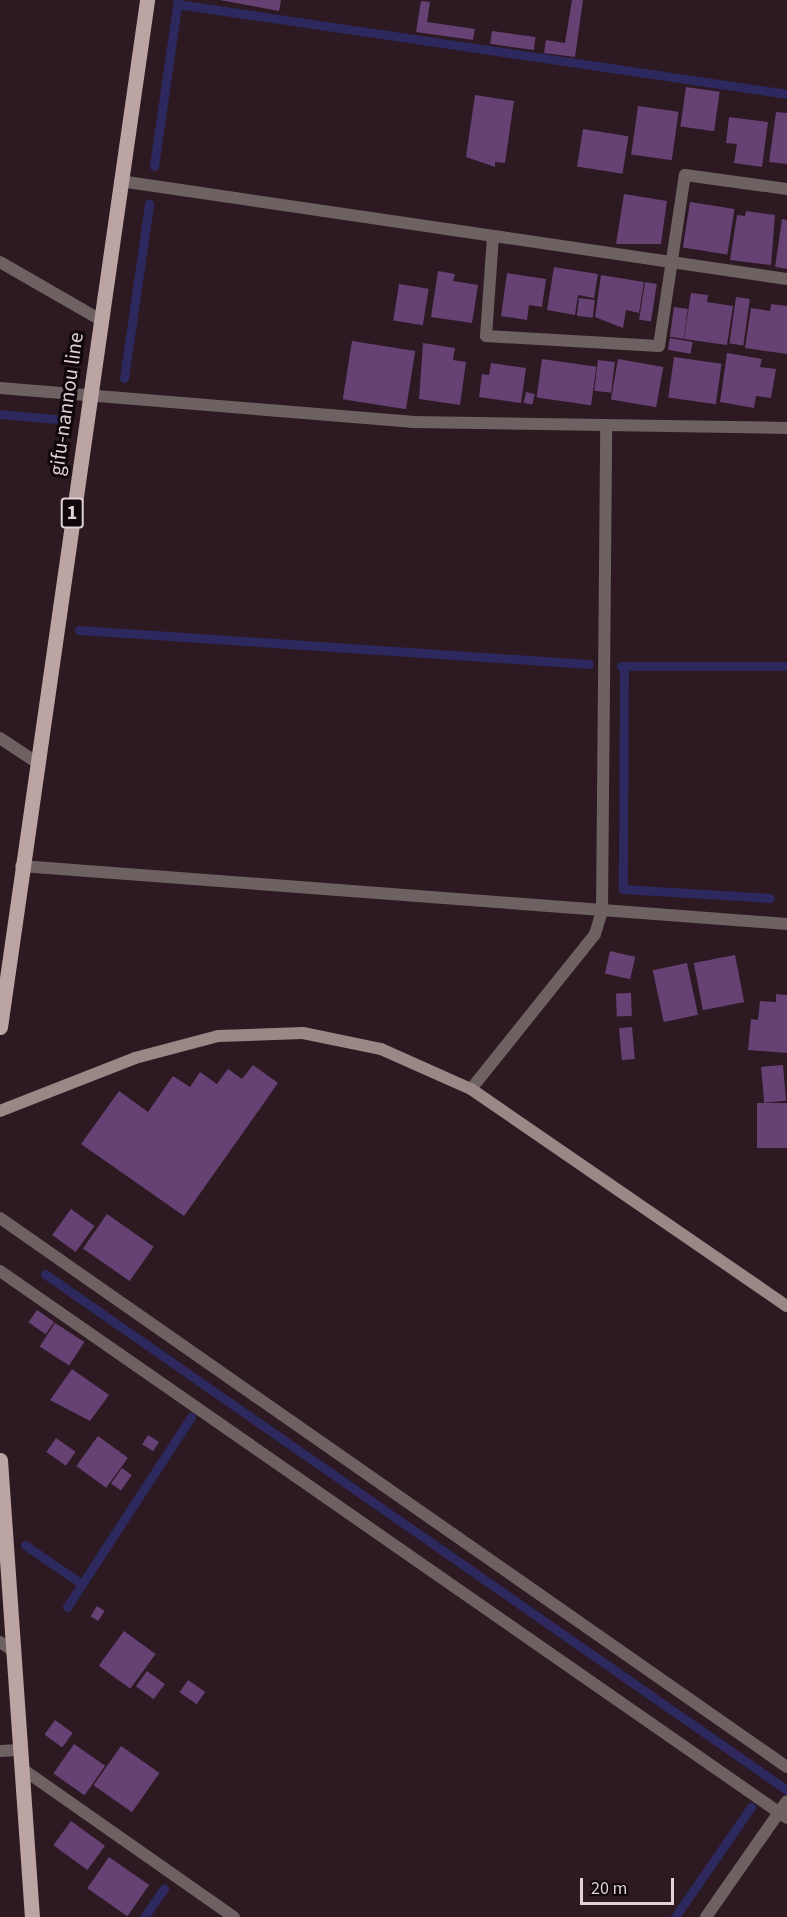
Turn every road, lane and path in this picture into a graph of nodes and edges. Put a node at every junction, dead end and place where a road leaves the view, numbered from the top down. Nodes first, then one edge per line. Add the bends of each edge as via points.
1 (147, 0) edge
2 (120, 181) junction
3 (787, 189) edge
4 (494, 236) junction
5 (0, 262) edge
6 (669, 262) junction
7 (787, 279) edge
8 (99, 319) junction
9 (0, 388) edge
10 (88, 395) junction
11 (606, 428) junction
12 (787, 428) edge
13 (0, 738) edge
14 (36, 762) junction
15 (21, 866) junction
16 (602, 910) junction
17 (787, 924) edge
18 (0, 1027) edge
19 (471, 1089) junction
20 (0, 1111) edge
21 (0, 1218) edge
22 (0, 1271) edge
23 (787, 1306) edge
24 (0, 1460) edge
25 (6, 1646) edge
26 (20, 1750) junction
27 (0, 1751) edge
28 (787, 1767) edge
29 (21, 1768) junction
30 (784, 1809) edge
31 (32, 1917) edge
32 (234, 1917) edge
33 (706, 1917) edge

1 - 2 main road, gifu-nannou line / 1
2 - 4 street
2 - 8 main road, gifu-nannou line / 1
3 - 6 street via 685,175
4 - 6 street
4 - 6 street via 486,336 660,346
5 - 8 street
6 - 7 street
8 - 10 main road, gifu-nannou line / 1
9 - 10 street
10 - 11 street via 412,422
10 - 14 main road, gifu-nannou line / 1
11 - 12 street
11 - 16 street
13 - 14 street
14 - 15 main road, gifu-nannou line / 1
15 - 16 street
15 - 18 main road, gifu-nannou line / 1
16 - 17 street
16 - 19 street via 595,934
19 - 20 street via 381,1049 314,1035 218,1036 135,1058
19 - 23 street
21 - 28 street
22 - 30 street
24 - 25 main road
25 - 26 main road
26 - 27 street
26 - 29 main road
29 - 31 main road
29 - 32 street
30 - 33 street

